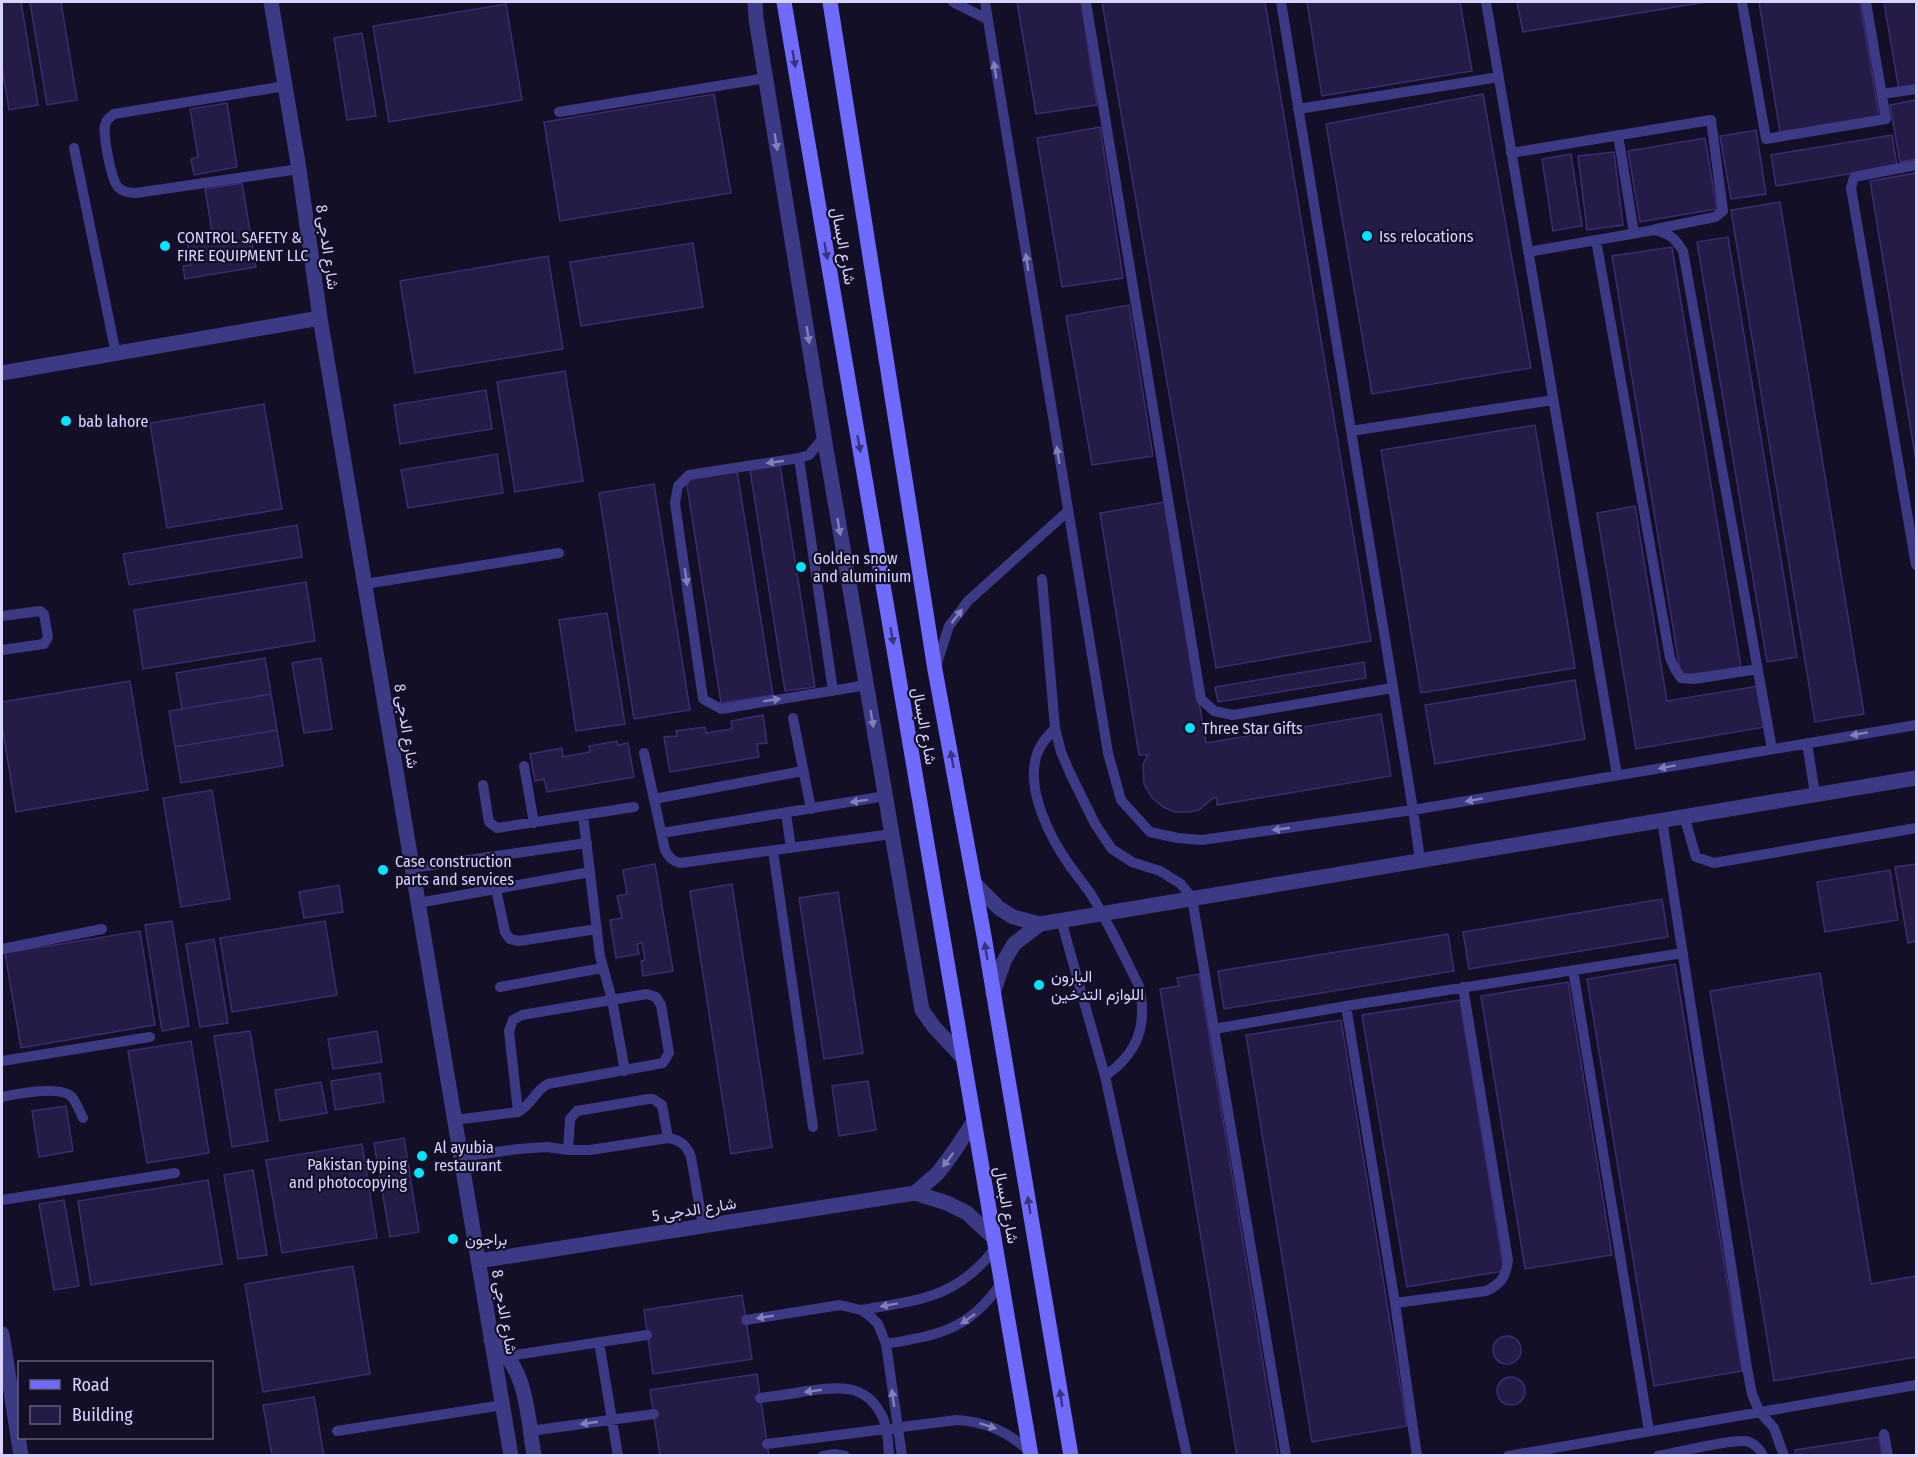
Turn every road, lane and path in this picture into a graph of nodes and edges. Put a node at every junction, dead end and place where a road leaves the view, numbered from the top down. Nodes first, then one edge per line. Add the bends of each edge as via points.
1 (271, 2) edge
2 (755, 2) edge
3 (784, 2) edge
4 (830, 2) edge
5 (953, 2) edge
6 (985, 2) edge
7 (1086, 2) edge
8 (1281, 2) edge
9 (1486, 2) edge
10 (1742, 2) edge
11 (1866, 2) edge
12 (987, 19) junction
13 (1498, 77) junction
14 (766, 78) junction
15 (285, 86) junction
16 (1917, 89) edge
17 (1882, 94) junction
18 (1298, 109) junction
19 (559, 112) dead end
20 (1618, 135) junction
21 (74, 148) dead end
22 (1511, 153) junction
23 (1917, 165) edge
24 (299, 170) junction
25 (1653, 230) junction
26 (1634, 233) junction
27 (1596, 240) junction
28 (1528, 252) junction
29 (320, 318) junction
30 (116, 354) junction
31 (2, 373) edge
32 (1552, 400) junction
33 (1351, 431) junction
34 (824, 437) junction
35 (799, 459) junction
36 (1067, 512) junction
37 (559, 553) dead end
38 (1917, 565) edge
39 (1042, 579) dead end
40 (365, 584) junction
41 (2, 616) edge
42 (2, 650) edge
43 (1758, 669) junction
44 (935, 670) junction
45 (867, 685) junction
46 (1392, 688) junction
47 (833, 691) junction
48 (793, 718) dead end
49 (1917, 725) edge
50 (1055, 728) junction
51 (1807, 743) junction
52 (1772, 749) junction
53 (644, 753) dead end
54 (524, 766) dead end
55 (803, 771) junction
56 (1617, 775) junction
57 (1917, 778) edge
58 (483, 786) dead end
59 (1815, 794) junction
60 (885, 796) junction
61 (654, 799) junction
62 (634, 807) dead end
63 (811, 809) junction
64 (1413, 810) junction
65 (786, 813) junction
66 (583, 815) junction
67 (1684, 816) junction
68 (1662, 820) junction
69 (534, 823) junction
70 (1917, 828) edge
71 (662, 833) junction
72 (892, 834) junction
73 (586, 843) junction
74 (791, 848) junction
75 (772, 851) junction
76 (1420, 860) junction
77 (412, 868) junction
78 (590, 872) junction
79 (975, 884) junction
80 (496, 889) junction
81 (1192, 898) junction
82 (418, 903) junction
83 (1101, 913) junction
84 (1061, 921) junction
85 (1040, 924) junction
86 (102, 929) dead end
87 (597, 929) junction
88 (2, 949) edge
89 (1683, 953) junction
90 (602, 968) junction
91 (1574, 970) junction
92 (500, 987) dead end
93 (1463, 987) junction
94 (993, 993) junction
95 (612, 1000) junction
96 (1346, 1006) junction
97 (1214, 1029) junction
98 (150, 1037) dead end
99 (963, 1059) junction
100 (2, 1061) edge
101 (625, 1071) junction
102 (1105, 1076) junction
103 (2, 1097) edge
104 (518, 1112) junction
105 (83, 1118) dead end
106 (454, 1120) junction
107 (974, 1121) junction
108 (813, 1127) dead end
109 (668, 1138) junction
110 (568, 1150) junction
111 (460, 1157) junction
112 (175, 1173) dead end
113 (915, 1193) junction
114 (2, 1200) edge
115 (703, 1226) junction
116 (995, 1242) junction
117 (478, 1261) junction
118 (1001, 1283) junction
119 (1395, 1303) junction
120 (861, 1310) junction
121 (746, 1320) dead end
122 (2, 1334) edge
123 (647, 1335) dead end
124 (492, 1340) junction
125 (599, 1342) junction
126 (886, 1344) junction
127 (508, 1356) junction
128 (1917, 1385) edge
129 (760, 1398) dead end
130 (503, 1405) junction
131 (1760, 1411) junction
132 (654, 1414) dead end
133 (612, 1419) junction
134 (892, 1428) junction
135 (337, 1431) dead end
136 (530, 1431) junction
137 (1649, 1431) junction
138 (1884, 1434) dead end
139 (18, 1436) edge
140 (816, 1438) junction
141 (18, 1439) edge
142 (767, 1444) dead end
143 (1031, 1454) edge
144 (21, 1455) edge
145 (511, 1455) edge
146 (534, 1455) edge
147 (618, 1455) edge
148 (821, 1455) edge
149 (845, 1455) edge
150 (889, 1455) edge
151 (902, 1455) edge
152 (1071, 1455) edge
153 (1188, 1455) edge
154 (1286, 1455) edge
155 (1417, 1455) edge
156 (1508, 1455) edge
157 (1659, 1455) edge
158 (1763, 1455) edge
159 (1784, 1455) edge
160 (1888, 1455) edge

1 - 15 street, شارع الدجى 8
2 - 14 street
3 -> 99 street, شارع البسال
4 - 44 street, شارع البسال
5 - 12 lane
6 - 12 lane
7 - 46 lane via 1201,699 1214,711 1233,715
8 - 18 lane
9 - 13 lane
10 - 17 lane via 1766,140 1886,119
11 - 17 lane
36 -> 12 lane
13 - 18 lane
13 - 22 lane
14 - 19 lane
14 -> 34 street
15 - 24 street, شارع الدجى 8
15 - 24 lane via 114,114 105,127 112,173 117,186 136,193
16 - 17 lane
18 - 33 lane
20 - 22 lane
20 - 25 lane via 1711,120 1723,212
20 - 26 lane
21 - 30 lane
22 - 28 lane
23 - 38 lane via 1854,177 1851,189
24 - 29 street, شارع الدجى 8
25 - 26 lane
25 - 43 lane via 1676,239 1683,252
26 - 27 lane
27 - 28 lane
27 - 43 lane via 1672,664 1681,678 1694,679
28 - 32 lane
29 - 30 street
29 - 40 street, شارع الدجى 8
30 - 31 street
32 - 33 lane
32 - 56 lane
33 - 46 lane
34 - 35 lane via 809,455
34 -> 45 street
35 - 47 lane
35 -> 47 lane via 689,475 678,486 675,503 703,699 721,709
44 -> 36 lane via 949,626 968,601
64 -> 36 lane via 1202,840 1150,832 1122,800 1108,753
37 - 40 lane
39 - 50 lane
40 - 77 street, شارع الدجى 8
41 - 42 lane via 40,612 44,614 48,637 44,644
43 - 52 lane
79 -> 44 street, شارع البسال
45 - 47 lane
45 -> 60 street
46 - 64 lane
48 - 55 lane
49 -> 51 lane
50 - 81 lane via 1070,773 1095,825 1112,849 1132,862 1160,871 1181,884
50 - 83 lane via 1036,755 1037,802 1047,828
51 - 52 lane
51 - 59 lane
52 -> 56 lane
53 - 61 lane
54 - 69 lane
55 - 61 lane
55 - 63 lane
56 -> 64 lane
57 - 59 street
58 - 69 lane via 491,825 501,828
59 - 67 street
60 -> 63 lane
60 - 72 street
61 - 71 lane
62 - 66 lane
63 - 65 lane
64 - 76 lane
65 - 71 lane
65 - 74 lane
66 - 69 lane
66 - 73 lane
67 - 68 street
67 - 70 lane via 1696,856 1714,863
68 - 76 street
68 - 89 lane
71 - 75 lane via 668,856 680,863
72 - 74 lane
72 - 99 street via 922,1010
73 - 77 lane
73 - 78 lane
74 - 75 lane
75 - 108 lane
76 - 81 street
77 - 82 street, شارع الدجى 8
78 - 80 lane
78 - 87 lane
79 - 85 street via 999,908
94 -> 79 street, شارع البسال
80 - 82 lane
80 - 87 lane via 510,939 519,941
81 - 83 street
81 - 97 lane
82 - 106 street, شارع الدجى 8
83 - 84 street
83 - 102 lane via 1139,986 1143,1016 1141,1030 1127,1057
84 - 85 street
84 - 102 lane
85 - 94 street via 1014,944
86 - 88 lane
87 - 90 lane
89 - 91 lane
89 - 131 lane via 1747,1368
90 - 92 lane
90 - 95 lane
91 - 93 lane
91 - 137 lane
93 - 96 lane
93 - 119 lane via 1508,1260 1506,1274 1498,1286 1486,1291
152 -> 94 street, شارع البسال
95 - 101 lane
95 - 101 lane via 652,995 661,1005 667,1059 658,1065
95 - 104 lane via 522,1015 513,1020 509,1031
96 - 97 lane
96 - 119 lane
97 - 154 lane
98 - 100 lane
99 - 107 street, شارع البسال
101 - 104 lane via 544,1086
102 - 153 lane
103 - 105 lane via 66,1093
104 - 106 lane
106 - 111 street, شارع الدجى 8
107 -> 113 street via 938,1173
107 - 116 street, شارع البسال
109 - 110 lane
109 - 110 lane via 662,1105 653,1099 577,1111 570,1119
109 - 115 lane via 688,1149
110 - 111 lane via 547,1147
111 - 117 street, شارع الدجى 8
112 - 114 lane
113 - 115 street, شارع الدجى 5
113 - 116 street, شارع الدجى 5 via 967,1213
115 - 117 street, شارع الدجى 5
116 - 118 street, شارع البسال
116 -> 120 lane via 975,1272 948,1290
117 - 124 street, شارع الدجى 8
118 -> 126 lane via 981,1309 954,1328
118 - 143 street, شارع البسال
119 - 155 lane
120 -> 121 lane via 840,1305
120 - 126 lane via 878,1324
122 - 139 street
123 - 125 lane
124 - 127 street
124 - 130 street, شارع الدجى 8
125 - 127 lane
125 - 133 lane
134 -> 126 lane
127 - 136 street via 521,1382
128 - 131 lane
134 -> 129 lane via 874,1403 849,1389 835,1387
130 - 135 lane
130 - 145 street, شارع الدجى 8
131 - 137 lane
131 - 159 lane via 1774,1428
132 - 133 lane
133 -> 136 lane
133 - 147 lane
134 - 140 lane
134 -> 143 lane via 937,1421 973,1421 1005,1432
134 - 150 lane
134 - 151 lane
136 - 146 street
137 - 156 lane
138 - 160 lane
140 - 142 lane
140 - 148 lane
141 - 144 street
148 - 149 lane
157 - 158 lane via 1749,1442

